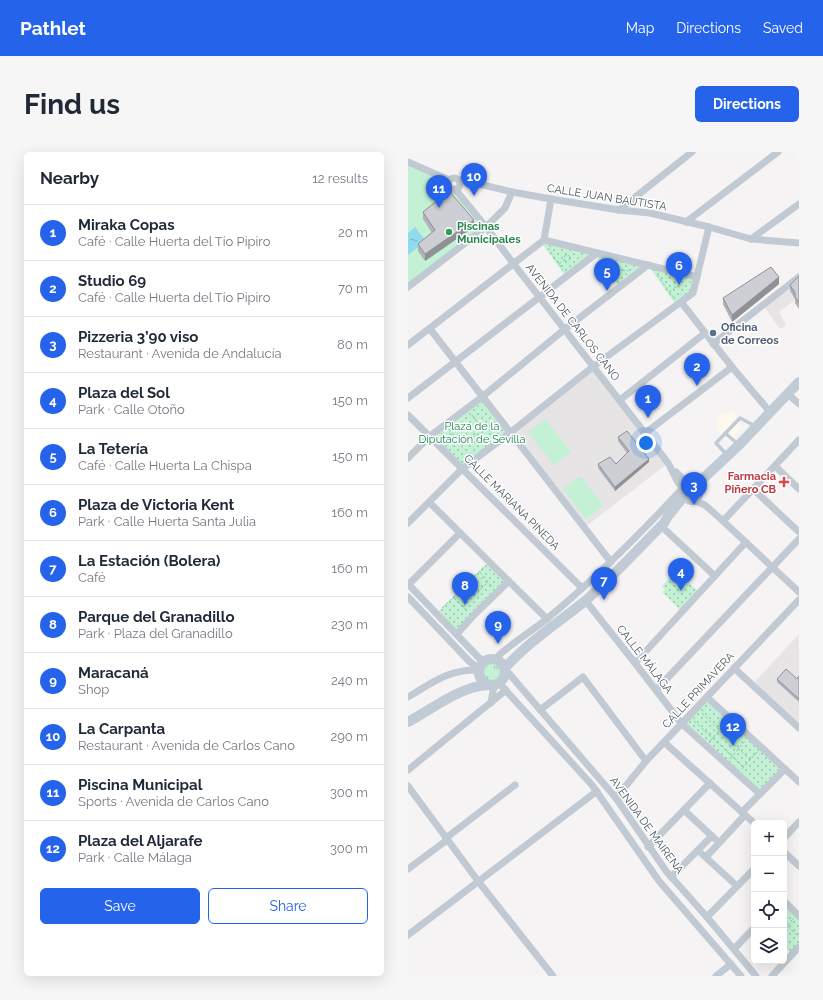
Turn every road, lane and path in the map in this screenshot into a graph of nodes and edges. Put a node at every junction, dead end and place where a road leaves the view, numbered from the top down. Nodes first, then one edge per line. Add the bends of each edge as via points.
1 (692, 152) edge
2 (778, 152) edge
3 (408, 162) edge
4 (450, 180) junction
5 (459, 180) junction
6 (455, 190) junction
7 (512, 192) junction
8 (551, 199) junction
9 (799, 204) edge
10 (619, 210) junction
11 (686, 222) junction
12 (486, 227) junction
13 (709, 227) junction
14 (751, 239) junction
15 (543, 241) junction
16 (794, 244) edge
17 (597, 254) junction
18 (565, 260) dead end
19 (513, 263) junction
20 (559, 265) junction
21 (650, 266) junction
22 (607, 268) junction
23 (639, 273) junction
24 (567, 276) junction
25 (697, 277) junction
26 (799, 277) edge
27 (621, 286) junction
28 (408, 287) edge
29 (674, 287) dead end
30 (669, 292) junction
31 (540, 297) junction
32 (680, 303) junction
33 (430, 329) junction
34 (565, 330) junction
35 (705, 333) junction
36 (714, 344) junction
37 (408, 346) edge
38 (456, 362) junction
39 (594, 366) junction
40 (732, 368) junction
41 (799, 382) edge
42 (788, 394) junction
43 (482, 397) junction
44 (408, 398) edge
45 (620, 400) junction
46 (799, 404) edge
47 (466, 408) junction
48 (770, 412) junction
49 (408, 415) edge
50 (445, 424) junction
51 (756, 426) junction
52 (509, 430) junction
53 (484, 431) junction
54 (725, 433) junction
55 (644, 434) junction
56 (430, 436) junction
57 (799, 440) edge
58 (739, 445) junction
59 (408, 458) edge
60 (726, 459) junction
61 (775, 466) junction
62 (462, 469) junction
63 (753, 489) junction
64 (799, 489) edge
65 (691, 493) junction
66 (429, 502) junction
67 (723, 521) junction
68 (408, 523) edge
69 (662, 525) junction
70 (799, 532) edge
71 (460, 533) junction
72 (799, 539) edge
73 (746, 542) junction
74 (489, 561) junction
75 (611, 562) junction
76 (773, 566) junction
77 (479, 571) junction
78 (715, 576) junction
79 (509, 581) junction
80 (488, 582) junction
81 (408, 584) edge
82 (582, 588) junction
83 (799, 592) edge
84 (497, 593) junction
85 (408, 597) edge
86 (453, 597) junction
87 (585, 600) junction
88 (799, 600) edge
89 (463, 607) junction
90 (437, 613) junction
91 (473, 616) junction
92 (547, 619) junction
93 (457, 634) junction
94 (531, 643) junction
95 (496, 659) junction
96 (635, 663) junction
97 (480, 668) junction
98 (734, 668) junction
99 (505, 669) junction
100 (497, 686) junction
101 (656, 690) junction
102 (460, 692) junction
103 (408, 697) edge
104 (708, 698) junction
105 (491, 703) junction
106 (697, 709) junction
107 (540, 710) junction
108 (690, 717) junction
109 (730, 718) junction
110 (408, 722) edge
111 (682, 724) junction
112 (799, 728) edge
113 (719, 730) junction
114 (750, 737) junction
115 (713, 738) junction
116 (665, 743) junction
117 (706, 746) junction
118 (761, 747) junction
119 (739, 749) junction
120 (733, 756) junction
121 (750, 760) junction
122 (646, 761) junction
123 (726, 764) junction
124 (744, 767) junction
125 (785, 769) junction
126 (408, 770) edge
127 (738, 774) junction
128 (799, 782) edge
129 (710, 783) junction
130 (514, 785) dead end
131 (408, 786) edge
132 (597, 791) junction
133 (760, 794) junction
134 (616, 798) junction
135 (684, 810) junction
136 (744, 813) junction
137 (751, 820) edge
138 (799, 822) edge
139 (787, 835) edge
140 (712, 836) junction
141 (447, 839) junction
142 (719, 843) junction
143 (648, 847) junction
144 (698, 850) junction
145 (787, 855) edge
146 (706, 857) junction
147 (799, 866) edge
148 (408, 869) edge
149 (751, 873) edge
150 (670, 877) junction
151 (478, 881) junction
152 (737, 886) junction
153 (787, 904) edge
154 (799, 914) edge
155 (707, 917) junction
156 (787, 926) joint
157 (751, 931) edge
158 (408, 935) edge
159 (799, 937) edge
160 (799, 947) edge
161 (734, 949) junction
162 (731, 964) junction
163 (553, 976) edge
164 (716, 976) edge
165 (741, 976) edge
166 (756, 976) edge
167 (772, 976) edge

1 - 10 street
2 - 11 street
3 - 4 street
4 - 5 street
4 - 6 street via 449,187
5 - 6 street via 460,186
5 - 7 street, CALLE JUAN BAUTISTA
6 - 12 street, AVENIDA DE CARLOS CANO
7 - 8 street, CALLE JUAN BAUTISTA
7 - 12 street via 505,208
8 - 10 street, CALLE JUAN BAUTISTA
8 - 15 street
9 - 14 street
10 - 11 street, CALLE JUAN BAUTISTA via 650,213
11 - 13 street, CALLE JUAN BAUTISTA
12 - 19 street, AVENIDA DE CARLOS CANO
12 - 28 street
13 - 14 street, CALLE JUAN BAUTISTA
13 - 25 street
14 - 16 street, CALLE JUAN BAUTISTA
15 - 17 street
15 - 19 street
15 - 20 path
17 - 21 street
17 - 22 path
17 - 24 street
18 - 20 path
19 - 31 street, AVENIDA DE CARLOS CANO
19 - 33 street
20 - 24 path
21 - 23 street
21 - 25 street
21 - 30 path
22 - 23 path
22 - 27 path
23 - 27 street
24 - 31 street
25 - 32 street via 693,293
26 - 36 street
27 - 34 street
29 - 30 path
30 - 32 path
31 - 34 street, AVENIDA DE CARLOS CANO
31 - 38 street
32 - 35 street
32 - 39 street
33 - 37 street
33 - 38 street
34 - 39 street, AVENIDA DE CARLOS CANO
34 - 43 street
35 - 36 street
35 - 45 street
36 - 40 street
38 - 43 street
38 - 44 street
39 - 45 street, AVENIDA DE CARLOS CANO
39 - 52 street
40 - 48 street
40 - 55 street
41 - 42 street
42 - 46 street
42 - 48 street
43 - 47 street
43 - 52 street
45 - 55 street, AVENIDA DE CARLOS CANO
47 - 50 street
47 - 53 path
48 - 51 street
49 - 56 street, CALLE MARIANA PINEDA
50 - 53 path via 460,442
50 - 56 street
51 - 54 lane via 740,418
51 - 58 street
52 - 53 path
52 - 62 street
52 - 75 street
54 - 58 lane
54 - 60 lane via 716,443
55 - 65 street, AVENIDA DE CARLOS CANO
56 - 59 street
56 - 62 street, CALLE MARIANA PINEDA
57 - 61 street
58 - 60 street
60 - 65 street via 714,467
61 - 63 street
61 - 64 street
62 - 66 street
62 - 82 street, CALLE MARIANA PINEDA
63 - 67 street
63 - 70 street
65 - 67 street
65 - 69 street
65 - 75 street
66 - 68 street
66 - 71 street
67 - 73 street
69 - 78 street
69 - 87 street via 618,571
71 - 74 street
71 - 81 street
72 - 76 street
73 - 76 street
73 - 78 street
74 - 77 path
74 - 79 street
75 - 82 street
76 - 83 street
76 - 101 street
77 - 80 path
77 - 86 path
78 - 96 street
79 - 84 street
79 - 92 street
80 - 84 path
80 - 89 path
81 - 90 street
82 - 92 street
84 - 91 street
85 - 97 street via 469,662
86 - 89 path
86 - 90 path
87 - 94 street
87 - 96 street, CALLE MÁLAGA
88 - 98 street, CALLE PRIMAVERA
89 - 91 path
90 - 93 street
91 - 93 street
92 - 95 street
93 - 97 street
94 - 95 street
94 - 99 street
95 - 97 street via 489,659
95 - 99 street
96 - 101 street, CALLE MÁLAGA
97 - 100 street via 482,680
97 - 102 street
97 - 103 street via 448,674
98 - 104 street, CALLE PRIMAVERA
98 - 112 street
99 - 100 street via 504,677
99 - 107 street, AVENIDA DE MAIRENA
100 - 102 street via 478,685
100 - 105 street
100 - 105 street
100 - 132 street
101 - 111 street, CALLE MÁLAGA
102 - 110 street
104 - 106 street, CALLE PRIMAVERA
104 - 109 street
105 - 126 street
106 - 108 street, CALLE PRIMAVERA
106 - 113 path
107 - 122 street via 582,677
107 - 134 street, AVENIDA DE MAIRENA
108 - 111 street, CALLE PRIMAVERA
108 - 115 path
109 - 113 path
109 - 114 street
111 - 116 street, CALLE PRIMAVERA
111 - 117 street, CALLE MÁLAGA
113 - 115 path
113 - 119 path
114 - 118 street
114 - 119 path
115 - 117 path
115 - 120 path
116 - 122 street, CALLE PRIMAVERA
116 - 129 street
117 - 123 street, CALLE MÁLAGA
118 - 121 path
118 - 125 street
119 - 120 path
119 - 121 path
120 - 123 path
120 - 124 path
121 - 124 path
122 - 134 street, CALLE PRIMAVERA
123 - 127 street, CALLE MÁLAGA
124 - 127 path
125 - 128 street
125 - 133 street
127 - 133 street, CALLE MÁLAGA
129 - 135 street
129 - 136 street
130 - 141 street
131 - 141 street
132 - 151 street
132 - 162 street via 655,876
133 - 136 street
134 - 143 street, AVENIDA DE MAIRENA
135 - 140 street
135 - 143 street
136 - 137 street
136 - 142 street
138 - 139 street
140 - 142 street
140 - 144 street
141 - 148 street
141 - 151 street
142 - 146 street
143 - 150 street, AVENIDA DE MAIRENA
144 - 146 street
144 - 150 street
145 - 147 street
146 - 152 street
149 - 152 street
150 - 155 street, AVENIDA DE MAIRENA
151 - 158 street
151 - 163 street
152 - 155 street
153 - 154 street
154 - 156 path
155 - 161 street, AVENIDA DE MAIRENA
156 - 159 path
157 - 161 street
160 - 167 street
161 - 166 street, AVENIDA DE MAIRENA
162 - 164 street
162 - 165 street

